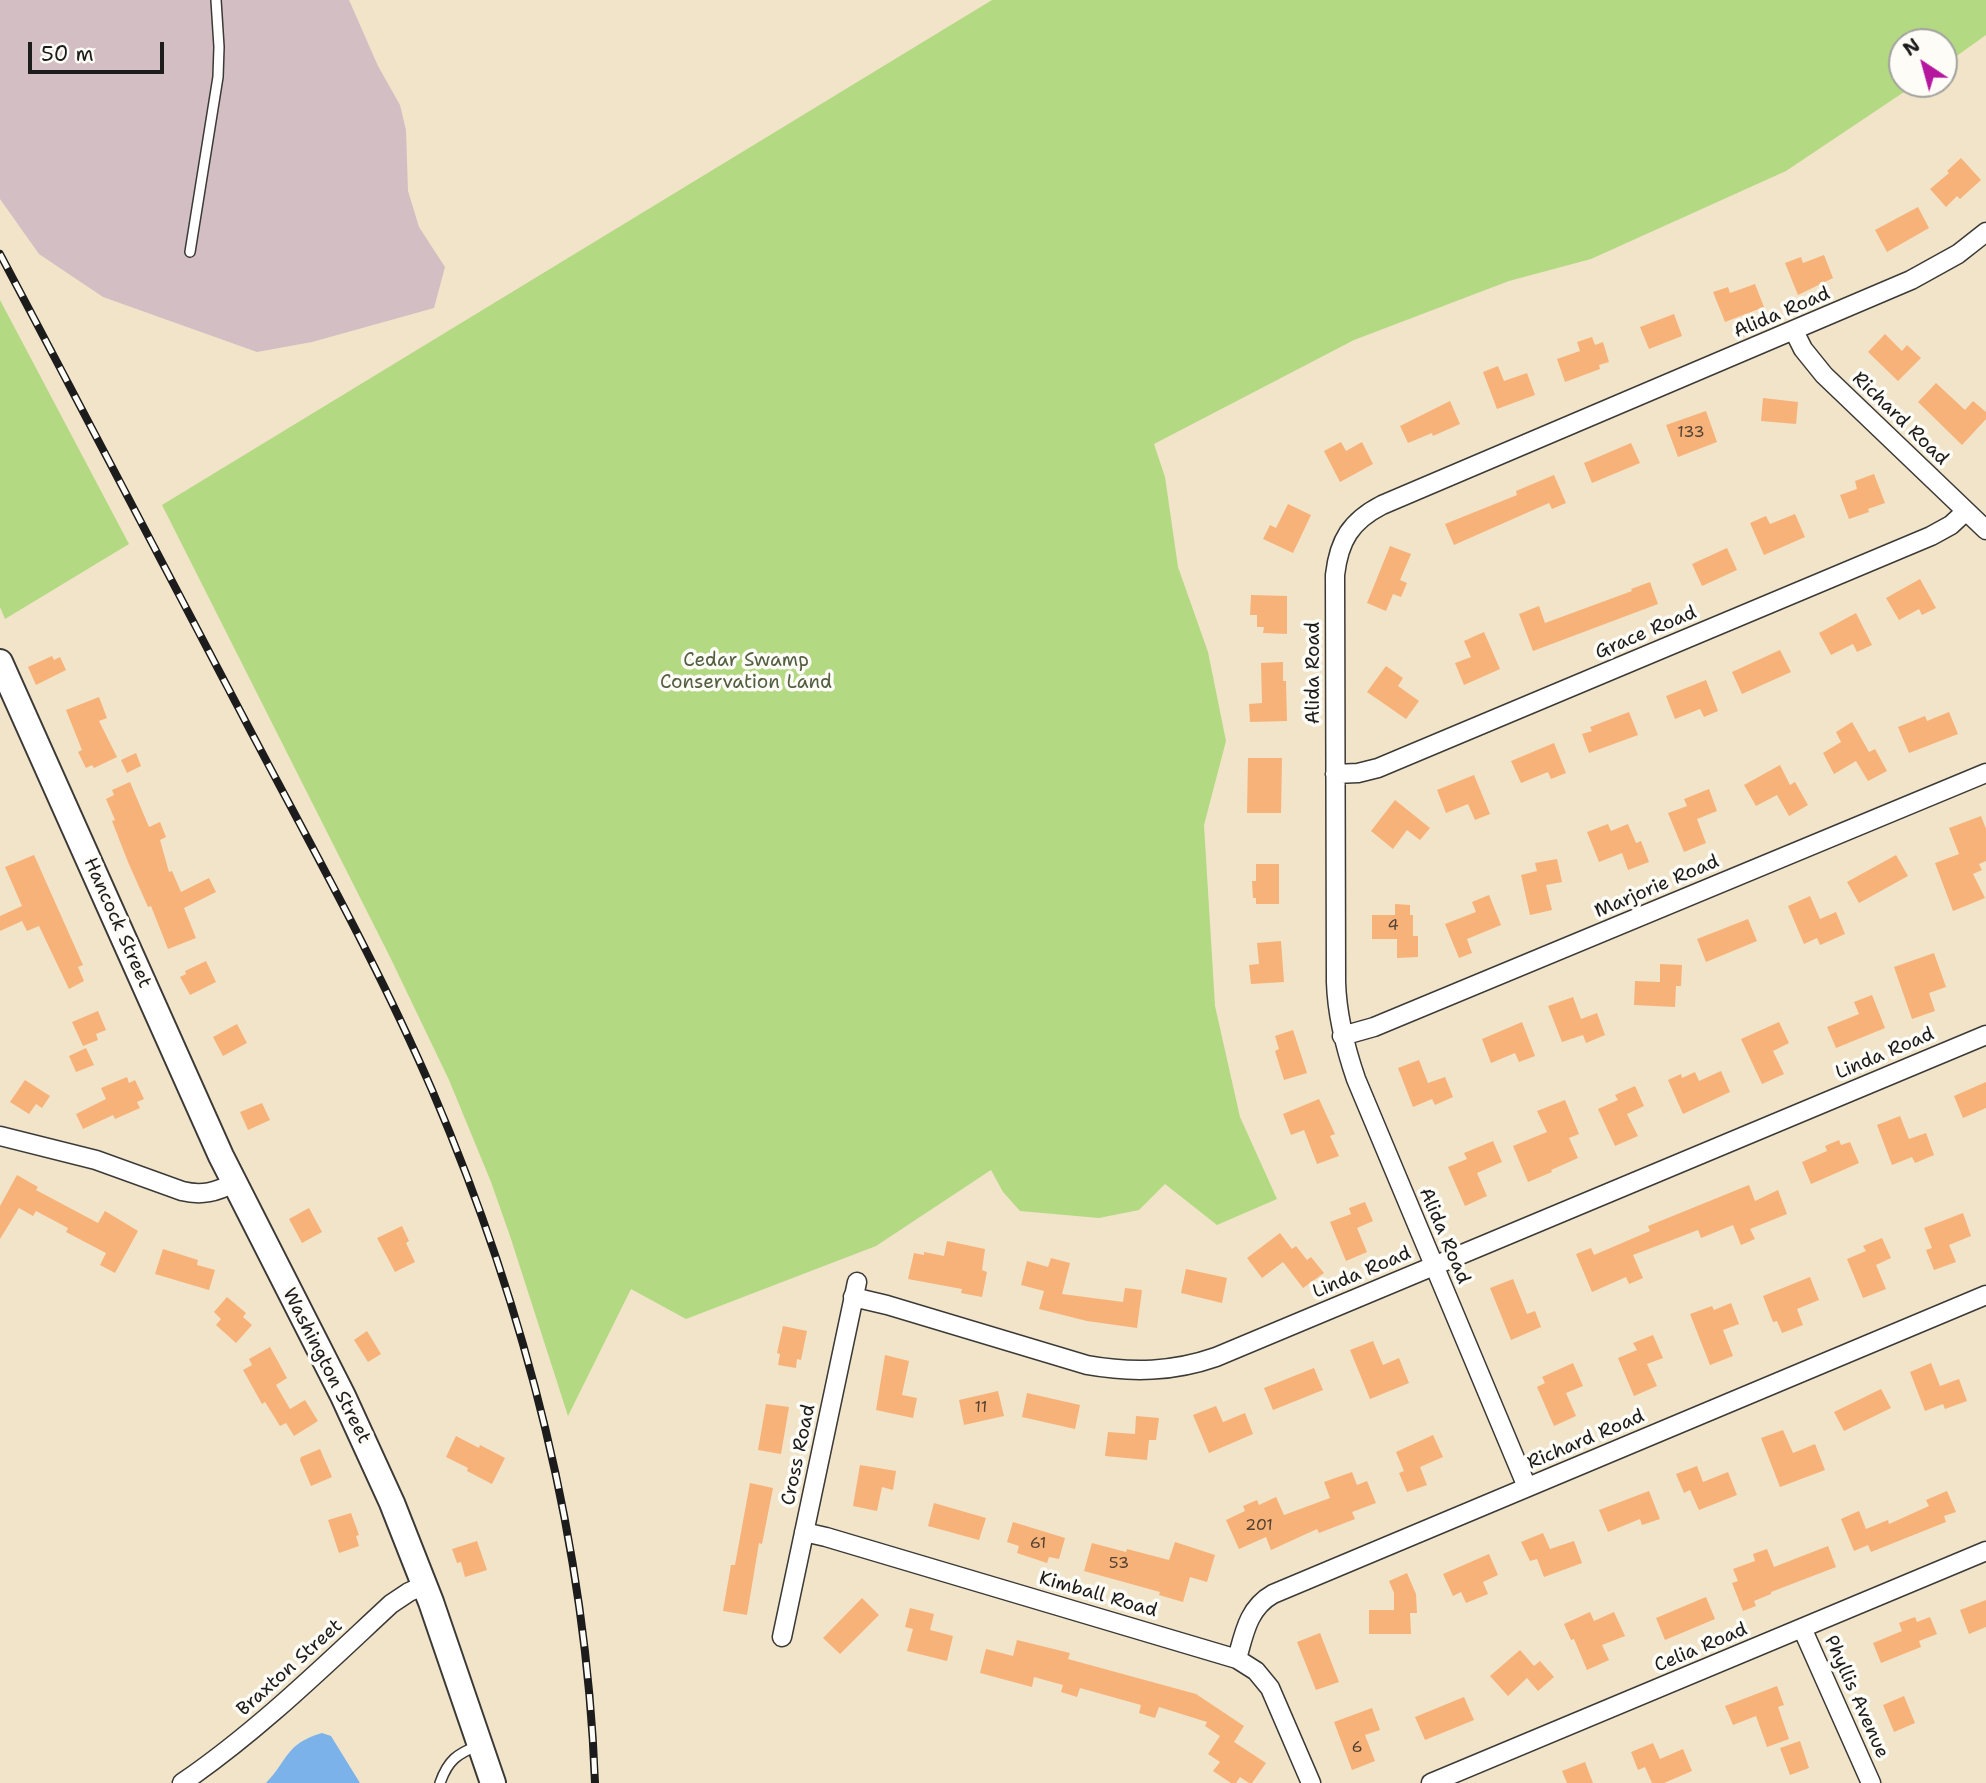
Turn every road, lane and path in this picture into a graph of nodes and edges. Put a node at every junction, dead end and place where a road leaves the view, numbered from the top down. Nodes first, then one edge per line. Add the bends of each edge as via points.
1 (216, 0) edge
2 (1986, 232) edge
3 (190, 252) dead end
4 (1794, 331) junction
5 (1966, 511) junction
6 (1986, 530) edge
7 (0, 662) edge
8 (1986, 773) edge
9 (1335, 774) junction
10 (1986, 1035) edge
11 (1342, 1036) junction
12 (0, 1136) edge
13 (234, 1183) junction
14 (1434, 1265) junction
15 (855, 1289) joint
16 (1986, 1295) edge
17 (1527, 1487) junction
18 (804, 1532) junction
19 (1986, 1551) edge
20 (425, 1585) junction
21 (1802, 1628) junction
22 (782, 1637) dead end
23 (1237, 1659) junction
24 (480, 1745) junction
25 (182, 1783) edge
26 (440, 1783) edge
27 (494, 1783) edge
28 (1311, 1783) edge
29 (1431, 1783) edge
30 (1871, 1783) edge

1 - 3 lane via 218,77
2 - 4 street, Alida Road via 1930,271
4 - 5 street, Richard Road via 1824,375
4 - 9 street, Alida Road via 1382,505 1358,521 1342,544 1335,575
5 - 6 street, Richard Road
5 - 9 street, Grace Road via 1931,536 1391,762 1358,773
7 - 13 main road, Hancock Street
8 - 11 street, Marjorie Road via 1374,1027
9 - 11 street, Alida Road via 1336,995
10 - 14 street, Linda Road
11 - 14 street, Alida Road
12 - 13 street via 96,1160 194,1194
13 - 20 main road, Washington Street via 343,1396
14 - 15 street, Linda Road via 1216,1357 1160,1371 1087,1364 887,1304
14 - 17 street, Alida Road
15 - 18 street, Cross Road
16 - 17 street, Richard Road
17 - 23 street, Richard Road via 1265,1598 1249,1619
18 - 22 street, Cross Road
18 - 23 street, Kimball Road
19 - 21 street, Celia Road
20 - 24 main road, Washington Street
20 - 25 street, Braxton Street via 391,1604 276,1711
21 - 29 street, Celia Road
21 - 30 street, Phyllis Avenue
23 - 28 street, Kimball Road via 1256,1671 1270,1688
24 - 26 lane via 454,1758
24 - 27 main road, Washington Street

